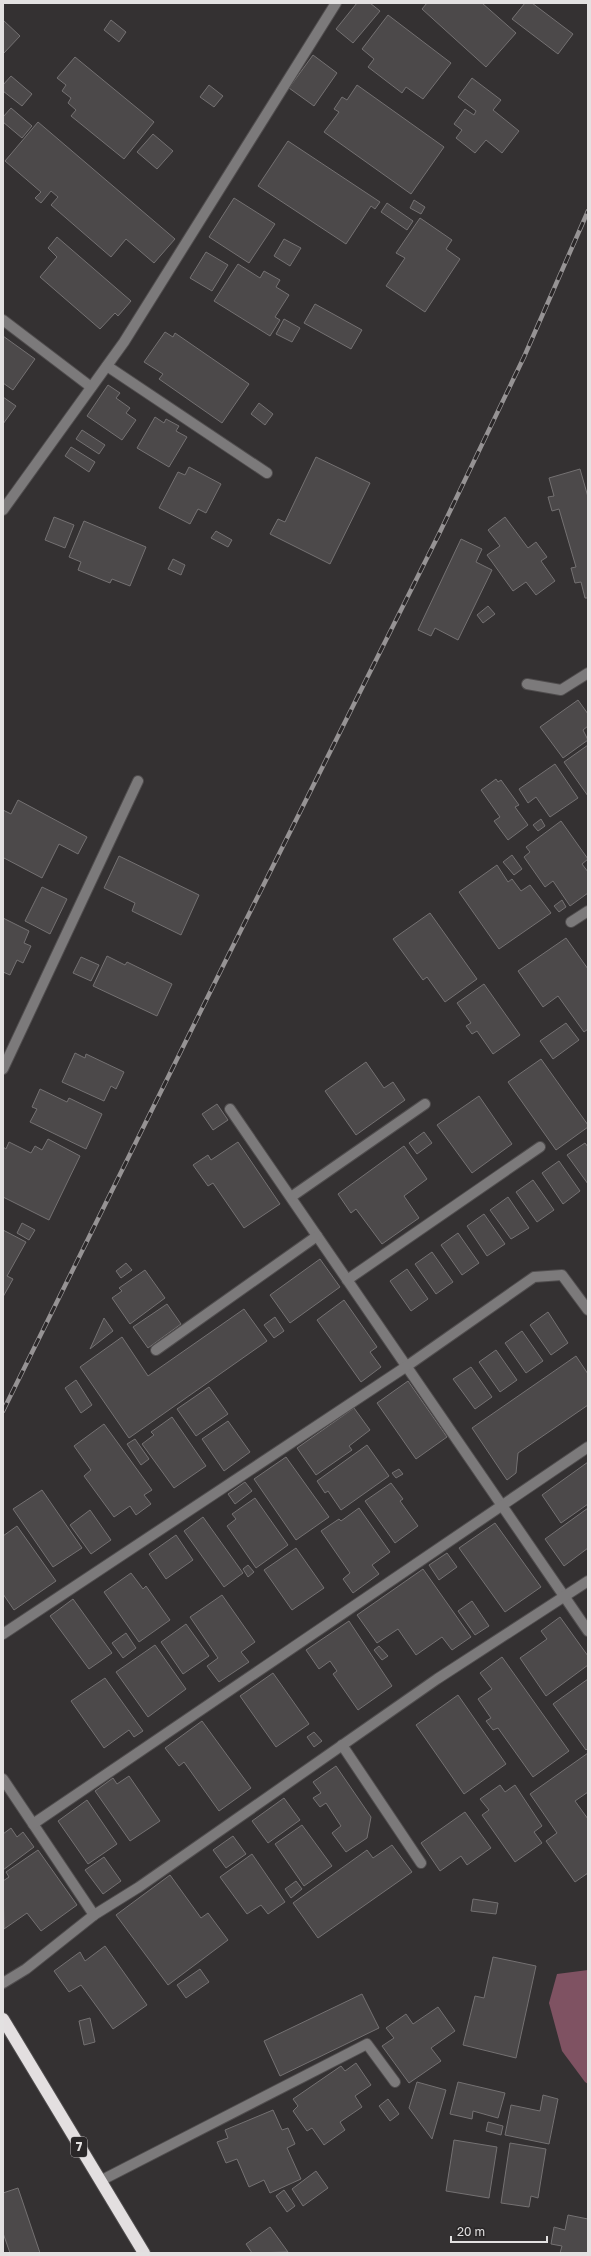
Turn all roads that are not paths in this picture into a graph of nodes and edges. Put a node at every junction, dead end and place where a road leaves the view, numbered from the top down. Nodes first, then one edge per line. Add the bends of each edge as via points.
1 (336, 3) edge
2 (3, 320) edge
3 (106, 366) junction
4 (91, 387) junction
5 (267, 473) dead end
6 (7, 494) edge
7 (3, 510) edge
8 (588, 673) edge
9 (527, 684) dead end
10 (138, 781) dead end
11 (588, 911) edge
12 (571, 922) dead end
13 (3, 1070) edge
14 (425, 1104) dead end
15 (230, 1109) dead end
16 (540, 1147) dead end
17 (291, 1197) junction
18 (317, 1236) junction
19 (347, 1280) junction
20 (588, 1310) edge
21 (156, 1350) dead end
22 (407, 1366) junction
23 (588, 1447) edge
24 (502, 1504) junction
25 (588, 1581) edge
26 (564, 1597) junction
27 (588, 1631) edge
28 (3, 1634) edge
29 (342, 1745) junction
30 (3, 1779) edge
31 (33, 1824) junction
32 (421, 1863) dead end
33 (94, 1915) junction
34 (3, 1982) edge
35 (3, 2019) edge
36 (395, 2082) dead end
37 (100, 2181) junction
38 (144, 2253) edge

1 - 3 street via 124,342
2 - 4 street
3 - 4 street
3 - 5 street
4 - 6 street
6 - 7 street
8 - 9 street via 561,690
10 - 13 street
11 - 12 street
14 - 17 street
15 - 17 street
16 - 19 street
17 - 18 street
18 - 19 street
18 - 21 street
19 - 22 street
20 - 22 street via 562,1275 534,1277
22 - 24 street
22 - 28 street
23 - 24 street
24 - 26 street
24 - 31 street
25 - 26 street
26 - 27 street
26 - 29 street
29 - 32 street
29 - 33 street via 139,1887
30 - 31 street
31 - 33 street
33 - 34 street via 26,1969
35 - 37 highway, 7
36 - 37 street via 367,2044
37 - 38 highway, 7

